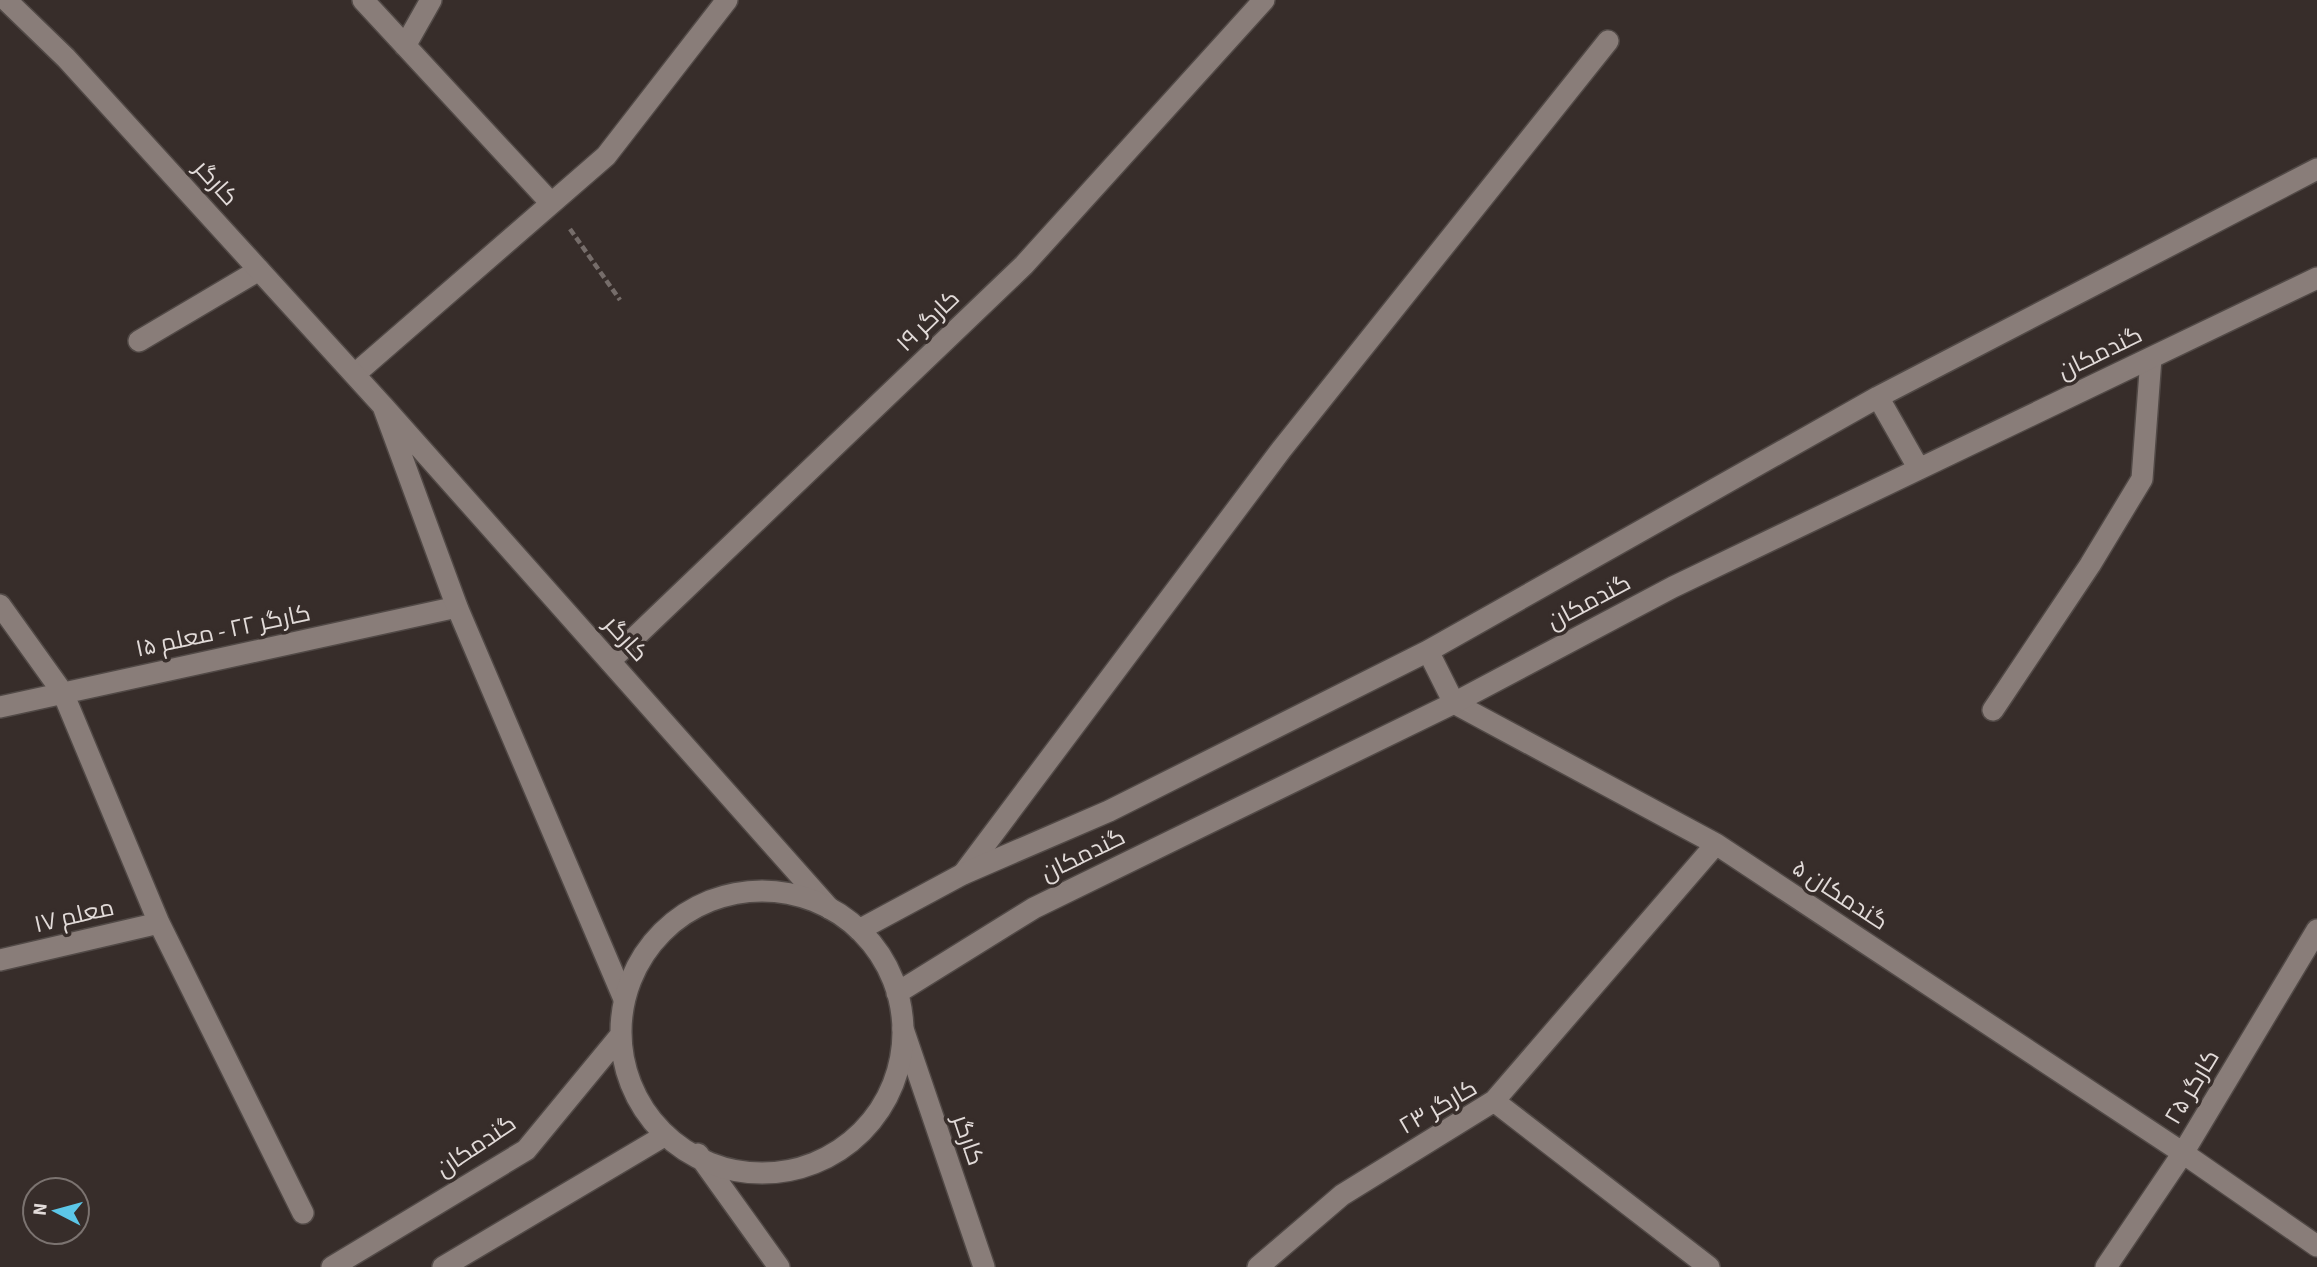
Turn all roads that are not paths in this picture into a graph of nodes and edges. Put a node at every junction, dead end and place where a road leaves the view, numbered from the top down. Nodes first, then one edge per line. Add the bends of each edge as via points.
1 (6, 0) edge
2 (363, 0) edge
3 (431, 0) edge
4 (727, 0) edge
5 (1264, 0) edge
6 (1608, 41) dead end
7 (405, 46) junction
8 (2317, 169) edge
9 (551, 203) junction
10 (259, 270) junction
11 (2317, 278) edge
12 (139, 341) dead end
13 (2151, 358) junction
14 (355, 374) junction
15 (1878, 397) junction
16 (383, 406) junction
17 (1919, 469) junction
18 (0, 605) edge
19 (457, 607) junction
20 (1428, 652) junction
21 (610, 661) junction
22 (63, 693) junction
23 (1454, 703) junction
24 (0, 707) edge
25 (1993, 710) dead end
26 (1716, 844) junction
27 (963, 874) junction
28 (830, 908) junction
29 (159, 923) junction
30 (859, 930) junction
31 (2317, 930) edge
32 (0, 960) edge
33 (897, 993) junction
34 (624, 999) junction
35 (903, 1030) junction
36 (620, 1036) junction
37 (1494, 1101) junction
38 (664, 1136) junction
39 (2183, 1153) junction
40 (698, 1154) junction
41 (303, 1213) dead end
42 (2317, 1247) edge
43 (331, 1267) edge
44 (443, 1267) edge
45 (779, 1267) edge
46 (984, 1267) edge
47 (1258, 1267) edge
48 (1709, 1267) edge
49 (2106, 1267) edge

1 - 10 street, کارگر via 66,58
2 - 7 street
3 - 7 street
4 - 9 street via 606,156
5 - 21 street, کارگر ۱۹ via 1024,265
6 - 27 street, گندمکان via 1281,450
7 - 9 street
8 - 15 street, گندمکان
9 - 14 street
10 - 12 street
10 - 14 street, کارگر
11 - 13 street, گندمکان
13 - 17 street, گندمکان
13 - 25 street via 2142,479
14 - 16 street, کارگر
15 - 17 street
15 - 20 street, گندمکان
16 - 19 street, کارگر
16 - 21 street, کارگر
17 - 23 street, گندمکان via 1672,587
18 - 22 street
19 - 22 street, کارگر ۲۲ - معلم ۱۵
19 - 34 street, کارگر
20 - 23 street
20 - 27 street, گندمکان via 1109,811
21 - 28 street, کارگر
22 - 24 street, کارگر ۲۲ - معلم ۱۵
22 - 29 street
23 - 26 street, گندمکان ۵
23 - 33 street, گندمکان via 1034,908
26 - 37 street
26 - 39 street, گندمکان ۵
27 - 30 street, گندمکان
28 - 30 street
28 - 34 street via 795,895 759,891 722,896 689,911 660,934 638,964
29 - 32 street, معلم ۱۷
29 - 41 street
30 - 33 street via 883,959
31 - 39 street, کارگر ۲۵
33 - 35 street
34 - 36 street
35 - 40 street via 899,1066 886,1101 863,1131 835,1154 801,1169 765,1175 728,1171
35 - 46 street, کارگر
36 - 38 street via 626,1072 641,1106
36 - 43 street, گندمکان via 526,1150
37 - 47 street, کارگر ۲۳ via 1342,1195
37 - 48 street, کارگر ۲۳
38 - 40 street
38 - 44 street
39 - 42 street, گندمکان ۵
39 - 49 street, کارگر ۲۵
40 - 45 street

